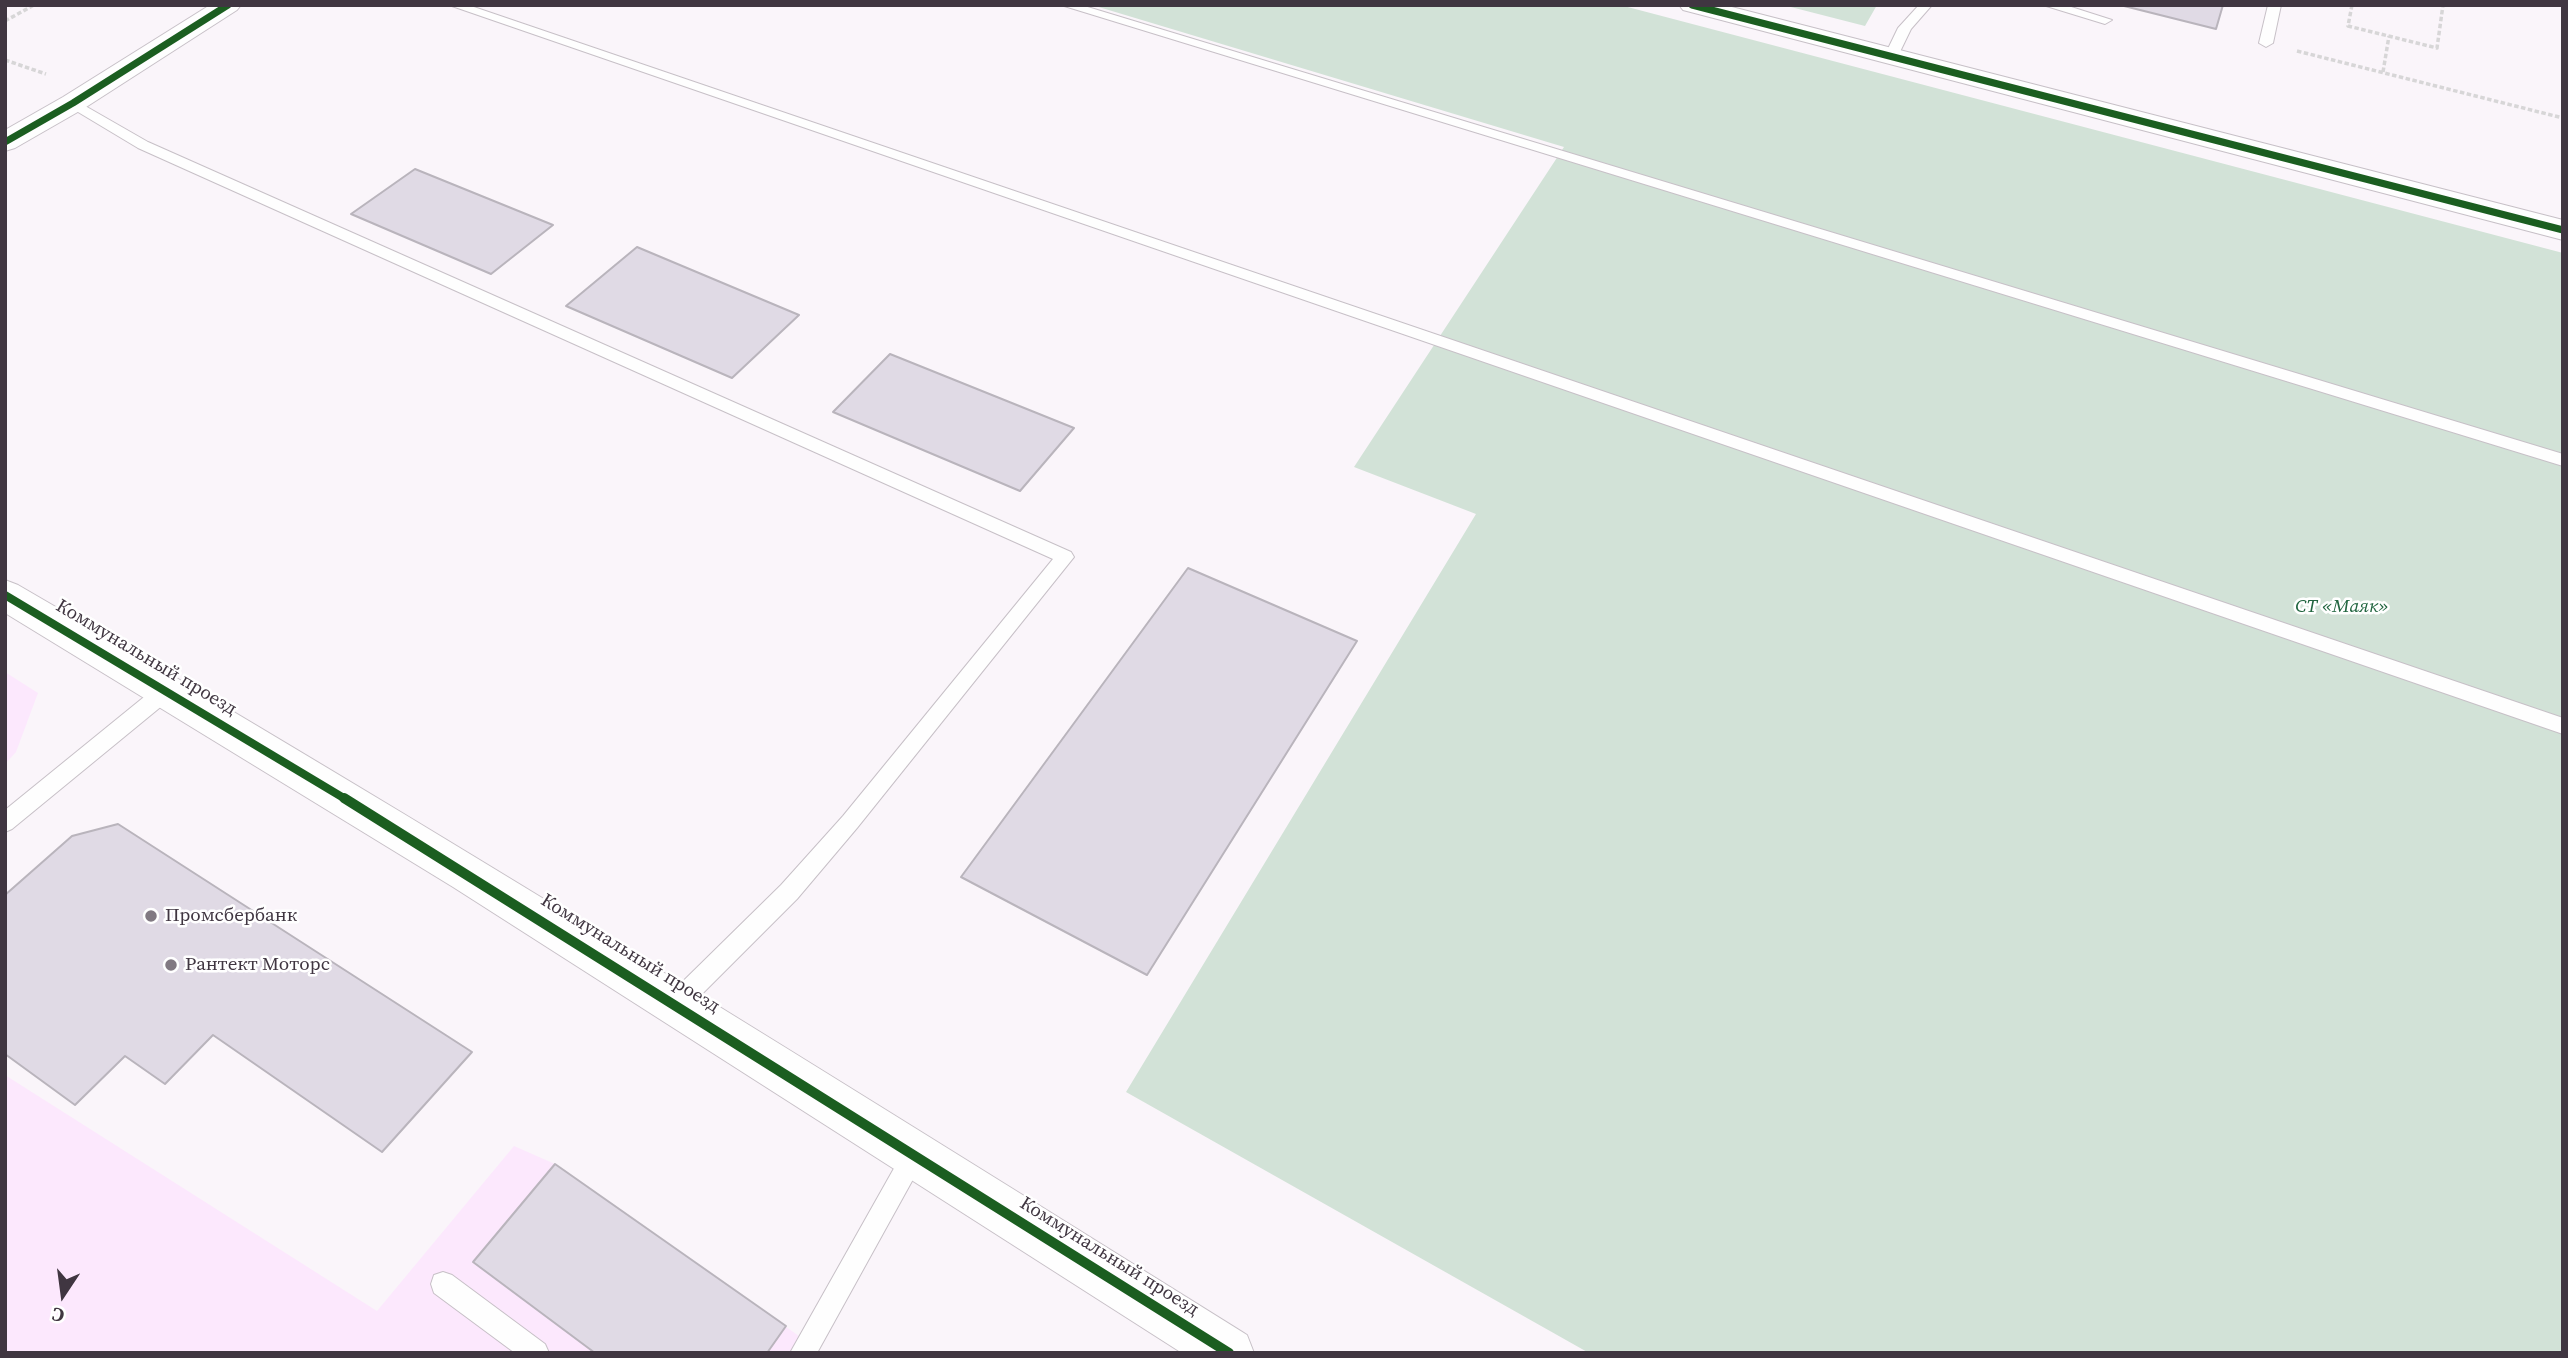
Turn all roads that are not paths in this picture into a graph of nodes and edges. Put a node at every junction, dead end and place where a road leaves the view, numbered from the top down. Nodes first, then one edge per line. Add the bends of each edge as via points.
1 (228, 5) edge
2 (456, 5) edge
3 (1067, 5) edge
4 (1692, 5) edge
5 (1926, 5) edge
6 (2049, 5) edge
7 (2275, 5) edge
8 (2105, 20) dead end
9 (2266, 43) road end
10 (1891, 57) junction
11 (73, 103) junction
12 (5, 142) edge
13 (2563, 230) edge
14 (2563, 460) edge
15 (5, 595) edge
16 (167, 690) junction
17 (2563, 726) edge
18 (5, 823) edge
19 (677, 1003) junction
20 (914, 1155) junction
21 (443, 1284) dead end
22 (536, 1353) edge
23 (803, 1353) edge
24 (1229, 1353) edge

1 - 11 street
2 - 17 lane
3 - 14 lane
4 - 10 street
5 - 10 lane via 1905,28
6 - 8 lane
7 - 9 lane
10 - 13 street
11 - 12 street
11 - 19 lane via 143,145 1065,557 833,842
15 - 16 street, Коммунальный проезд
16 - 18 lane
16 - 19 street, Коммунальный проезд
19 - 20 street, Коммунальный проезд
20 - 23 lane
20 - 24 street, Коммунальный проезд
21 - 22 lane

